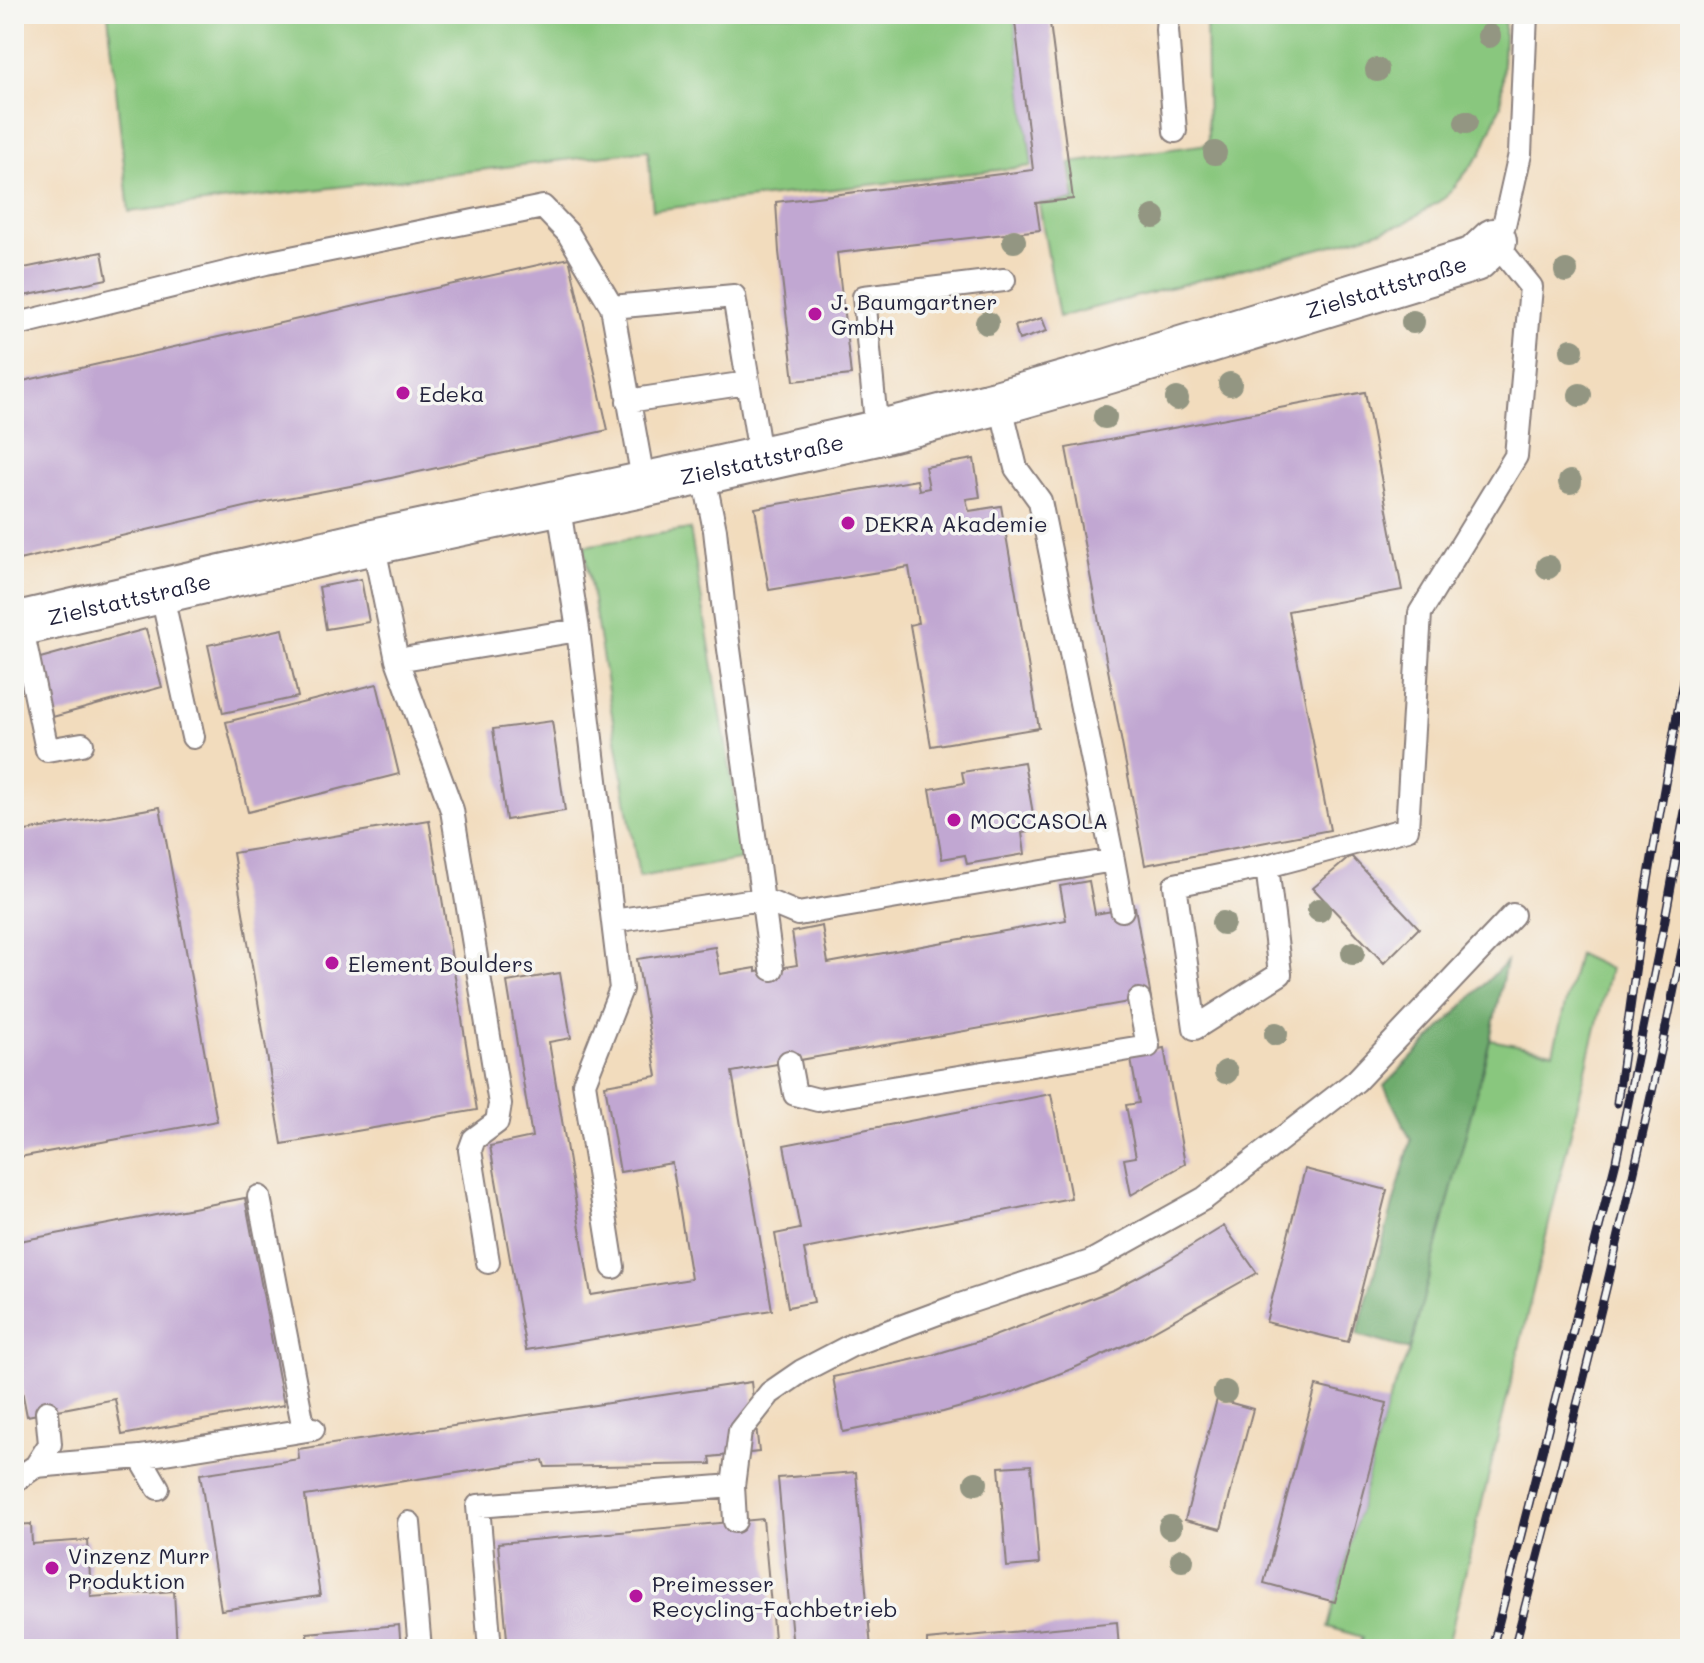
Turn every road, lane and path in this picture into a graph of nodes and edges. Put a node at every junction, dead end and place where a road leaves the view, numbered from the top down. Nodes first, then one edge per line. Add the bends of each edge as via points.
1 (1168, 14) edge
2 (1526, 14) edge
3 (1175, 131) dead end
4 (1494, 241) junction
5 (1004, 280) dead end
6 (612, 307) junction
7 (14, 325) edge
8 (747, 383) junction
9 (628, 401) junction
10 (1000, 402) junction
11 (877, 433) junction
12 (761, 460) junction
13 (703, 472) junction
14 (644, 485) junction
15 (558, 502) junction
16 (373, 542) junction
17 (161, 591) junction
18 (18, 625) edge
19 (578, 630) junction
20 (397, 660) junction
21 (193, 737) dead end
22 (82, 744) dead end
23 (1113, 860) junction
24 (1267, 866) junction
25 (762, 899) junction
26 (1122, 910) dead end
27 (1513, 915) dead end
28 (613, 921) junction
29 (772, 969) dead end
30 (1139, 1000) dead end
31 (789, 1062) dead end
32 (259, 1197) dead end
33 (488, 1262) dead end
34 (613, 1267) dead end
35 (47, 1412) dead end
36 (140, 1457) junction
37 (36, 1466) junction
38 (14, 1481) edge
39 (733, 1486) junction
40 (158, 1488) dead end
41 (735, 1521) dead end
42 (409, 1523) dead end
43 (420, 1649) edge
44 (490, 1649) edge

1 - 3 lane
2 - 4 lane via 1520,154 1504,225
4 - 10 street, Zielstattstraße via 1475,259
4 - 24 lane via 1531,287 1516,456 1420,613 1407,829
5 - 11 lane via 864,297
6 - 7 lane via 568,233 543,207 266,263
6 - 8 lane via 734,296
6 - 9 lane
8 - 9 lane
8 - 12 lane
9 - 14 lane
10 - 11 street, Zielstattstraße
10 - 23 lane via 1016,468 1040,501
11 - 12 street, Zielstattstraße
12 - 13 street, Zielstattstraße
13 - 14 street, Zielstattstraße
13 - 25 lane
14 - 15 street, Zielstattstraße
15 - 16 street, Zielstattstraße
15 - 19 lane
16 - 17 street, Zielstattstraße
16 - 20 lane
17 - 18 street, Zielstattstraße
17 - 21 lane
18 - 22 lane via 47,750
19 - 20 lane
19 - 28 lane
20 - 33 lane via 452,810 500,1104 497,1122 474,1139 470,1150
23 - 25 lane via 798,914
23 - 26 lane
24 - 24 lane via 1280,974 1195,1028 1175,885
25 - 28 lane
25 - 29 lane
27 - 39 lane via 1356,1081 1205,1198 1090,1262 852,1345 770,1393 740,1431
28 - 34 lane via 621,989 584,1083
30 - 31 lane via 1148,1046 818,1100 795,1094
32 - 36 lane via 308,1429
35 - 37 lane via 50,1444
36 - 37 lane
36 - 40 lane
37 - 38 lane
39 - 41 lane
39 - 44 lane via 478,1506
42 - 43 lane

